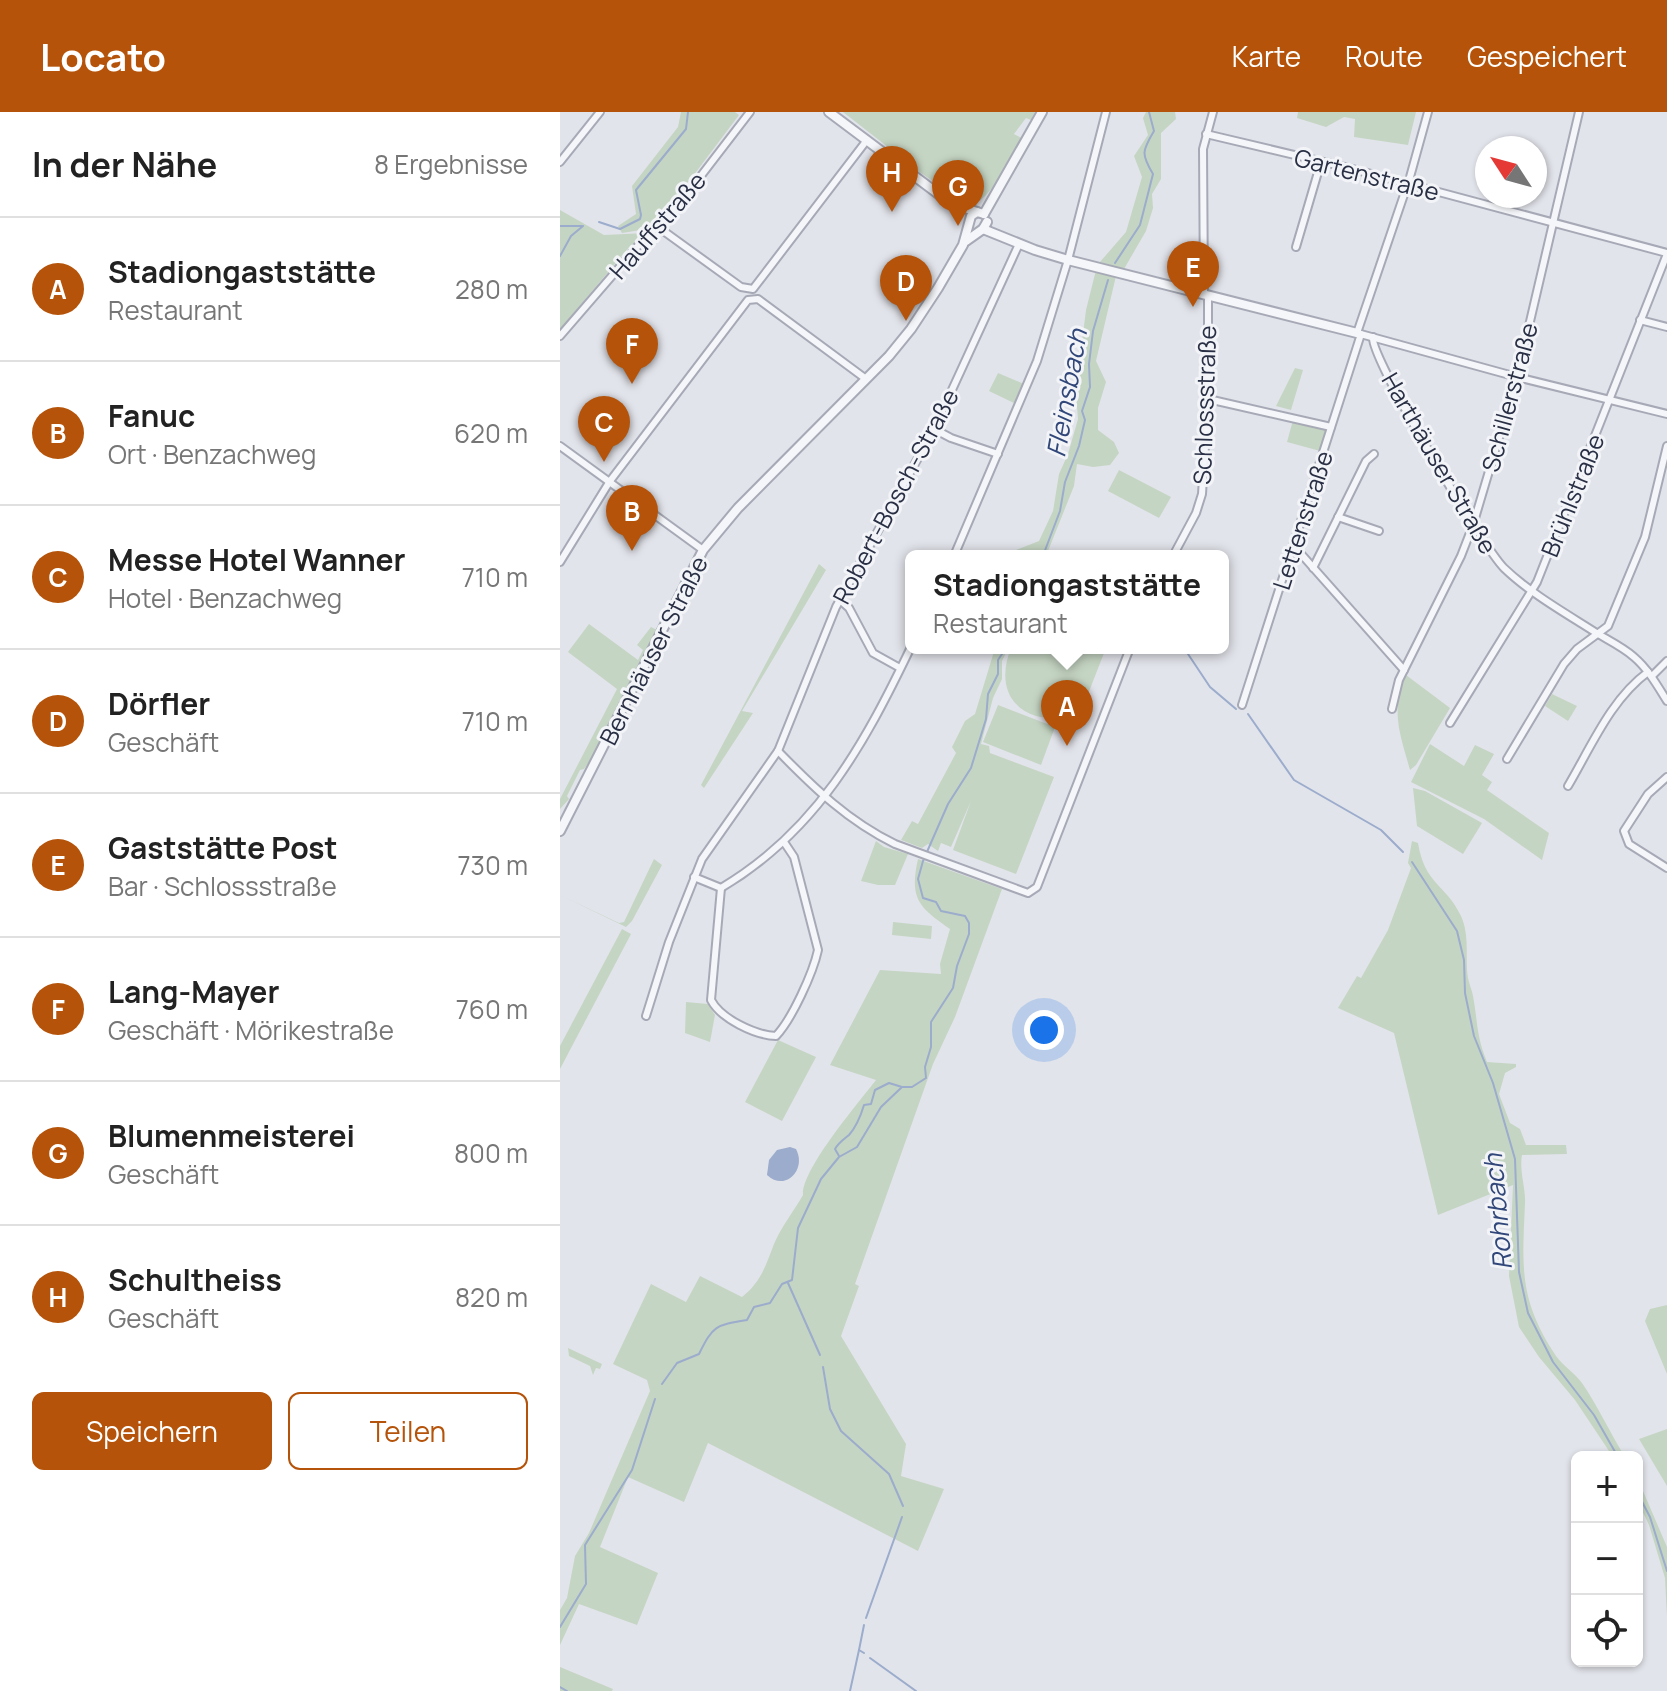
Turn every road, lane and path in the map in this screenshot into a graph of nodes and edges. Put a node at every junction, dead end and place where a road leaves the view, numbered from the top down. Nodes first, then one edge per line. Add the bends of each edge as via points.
1 (600, 112) edge
2 (750, 112) edge
3 (829, 112) edge
4 (1042, 112) edge
5 (1106, 112) edge
6 (1213, 112) edge
7 (1428, 112) edge
8 (1579, 112) edge
9 (1206, 134) junction
10 (867, 140) junction
11 (560, 162) edge
12 (1321, 162) junction
13 (1407, 184) junction
14 (956, 205) junction
15 (982, 222) junction
16 (969, 223) junction
17 (1552, 224) junction
18 (658, 227) junction
19 (1019, 244) junction
20 (963, 245) junction
21 (1296, 247) dead end
22 (1667, 254) edge
23 (1068, 260) junction
24 (1206, 295) junction
25 (1640, 320) junction
26 (1667, 327) edge
27 (1359, 334) junction
28 (560, 336) edge
29 (1373, 337) junction
30 (1517, 377) junction
31 (866, 379) junction
32 (1208, 399) junction
33 (1609, 401) junction
34 (1667, 414) edge
35 (1331, 427) junction
36 (934, 429) junction
37 (560, 446) edge
38 (1667, 446) edge
39 (998, 454) junction
40 (1374, 454) dead end
41 (610, 481) junction
42 (1338, 517) junction
43 (1473, 525) junction
44 (1379, 531) dead end
45 (1294, 546) junction
46 (703, 550) junction
47 (957, 550) edge
48 (1176, 550) edge
49 (560, 562) edge
50 (1313, 568) junction
51 (1532, 591) junction
52 (840, 600) junction
53 (1599, 634) junction
54 (907, 654) edge
55 (1128, 654) edge
56 (1667, 661) edge
57 (900, 668) junction
58 (1404, 670) junction
59 (1650, 674) junction
60 (1667, 701) edge
61 (1242, 705) dead end
62 (1392, 709) dead end
63 (1450, 723) dead end
64 (778, 751) junction
65 (1507, 759) dead end
66 (1667, 777) edge
67 (1568, 786) dead end
68 (825, 798) junction
69 (560, 831) edge
70 (784, 842) junction
71 (1666, 866) edge
72 (694, 877) junction
73 (721, 888) junction
74 (646, 1016) dead end

1 - 11 street
2 - 18 street, Hauffstraße
3 - 10 street
4 - 15 street
5 - 23 street
6 - 9 street, Schlossstraße
7 - 13 street, Lettenstraße
8 - 17 street, Schillerstraße
9 - 12 street, Gartenstraße
9 - 24 street, Schlossstraße
10 - 14 street
10 - 18 street via 751,290
12 - 13 street, Gartenstraße
12 - 21 street
13 - 17 street, Gartenstraße
13 - 27 street, Lettenstraße
14 - 15 street
14 - 16 street
15 - 16 street via 971,216
15 - 16 street via 974,230
15 - 19 street
15 - 20 street
16 - 20 street
17 - 22 street, Gartenstraße
17 - 30 street, Schillerstraße
18 - 28 street, Hauffstraße
19 - 23 street
19 - 36 street, Robert-Bosch-Straße
20 - 31 street, Bernhäuser Straße via 911,329
22 - 25 street, Brühlstraße
23 - 24 street
23 - 39 street via 1037,361
24 - 27 street
24 - 32 street, Schlossstraße
25 - 26 street
25 - 33 street, Brühlstraße
27 - 29 street
27 - 35 street, Lettenstraße
29 - 30 street
29 - 43 street, Harthäuser Straße via 1375,352
30 - 33 street
30 - 43 street, Schillerstraße
31 - 41 street via 751,298
31 - 46 street, Bernhäuser Straße
32 - 35 street
32 - 48 street, Schlossstraße via 1200,502
33 - 34 street
33 - 51 street, Brühlstraße
35 - 45 street, Lettenstraße
36 - 39 street
36 - 52 street, Robert-Bosch-Straße
37 - 41 street
38 - 53 street via 1641,549 1608,626
39 - 47 street
40 - 42 street
41 - 46 street
41 - 49 street
42 - 44 street
42 - 50 street
43 - 51 street, Harthäuser Straße via 1504,569
43 - 58 street, Schillerstraße
45 - 50 street
45 - 61 street, Lettenstraße
46 - 69 street, Bernhäuser Straße
50 - 58 street
51 - 53 street, Harthäuser Straße
51 - 63 street, Brühlstraße
52 - 57 street via 873,653
52 - 64 street, Robert-Bosch-Straße
53 - 59 street, Harthäuser Straße
53 - 65 street via 1564,664
54 - 57 street
55 - 68 street via 1032,891 1020,892 895,844 860,826
56 - 59 street
57 - 68 street
58 - 62 street, Schillerstraße
59 - 60 street, Harthäuser Straße
59 - 67 street via 1621,696
64 - 68 street
64 - 72 street, Robert-Bosch-Straße via 719,832
66 - 71 street via 1648,794 1624,831 1629,844
68 - 70 street
70 - 73 street
70 - 73 street via 794,857 818,950 776,1036 727,1017 711,1000
72 - 73 street
72 - 74 street, Robert-Bosch-Straße

